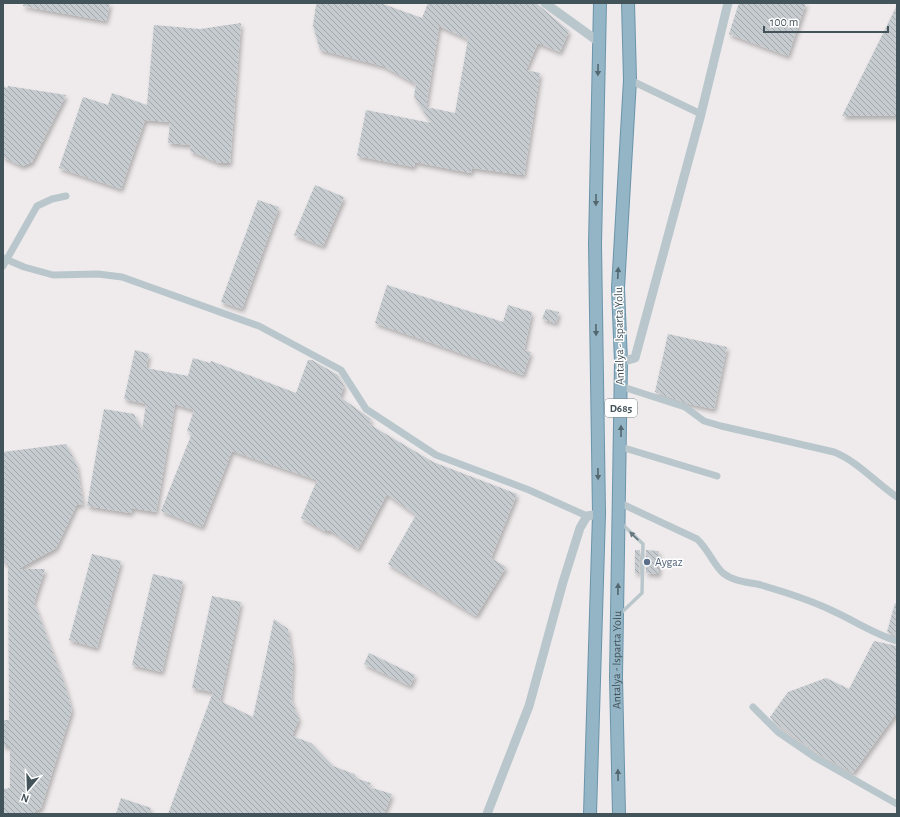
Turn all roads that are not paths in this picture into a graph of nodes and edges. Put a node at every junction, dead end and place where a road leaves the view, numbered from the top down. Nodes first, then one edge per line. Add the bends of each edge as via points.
1 (545, 3) edge
2 (600, 3) edge
3 (628, 3) edge
4 (728, 3) edge
5 (599, 42) junction
6 (630, 80) junction
7 (701, 114) junction
8 (66, 196) dead end
9 (4, 262) edge
10 (621, 362) junction
11 (620, 386) junction
12 (621, 447) junction
13 (717, 476) dead end
14 (897, 496) edge
15 (620, 503) junction
16 (593, 514) junction
17 (620, 522) junction
18 (617, 616) junction
19 (897, 641) edge
20 (753, 707) dead end
21 (897, 804) edge
22 (487, 814) edge
23 (590, 814) edge
24 (619, 814) edge

1 - 5 street
2 - 5 highway, Antalya - Isparta Yolu / D685
3 - 6 highway, Antalya - Isparta Yolu / D685
4 - 7 street
5 -> 16 highway, Antalya - Isparta Yolu / D685 via 594,244
6 - 7 street
10 -> 6 highway, Antalya - Isparta Yolu / D685 via 618,288
7 - 10 street via 635,358
8 - 9 street via 37,206
9 - 16 street via 52,275 98,274 122,277 259,326 341,370 366,409 436,455
10 - 11 highway, Antalya - Isparta Yolu / D685
12 -> 11 highway, Antalya - Isparta Yolu / D685
11 - 14 street via 685,407 704,420 721,426 834,452 856,464 877,484
12 - 13 street
12 - 15 highway, Antalya - Isparta Yolu / D685
15 - 17 highway, Antalya - Isparta Yolu / D685
15 - 19 street via 698,539 722,573 730,577 815,603 877,634
16 - 22 street via 580,528 529,706
16 - 23 highway, Antalya - Isparta Yolu / D685
18 -> 17 highway, Antalya - Isparta Yolu / D685
18 -> 17 lane via 642,593 643,544
24 -> 18 highway, Antalya - Isparta Yolu / D685
20 - 21 street via 778,732 816,758

